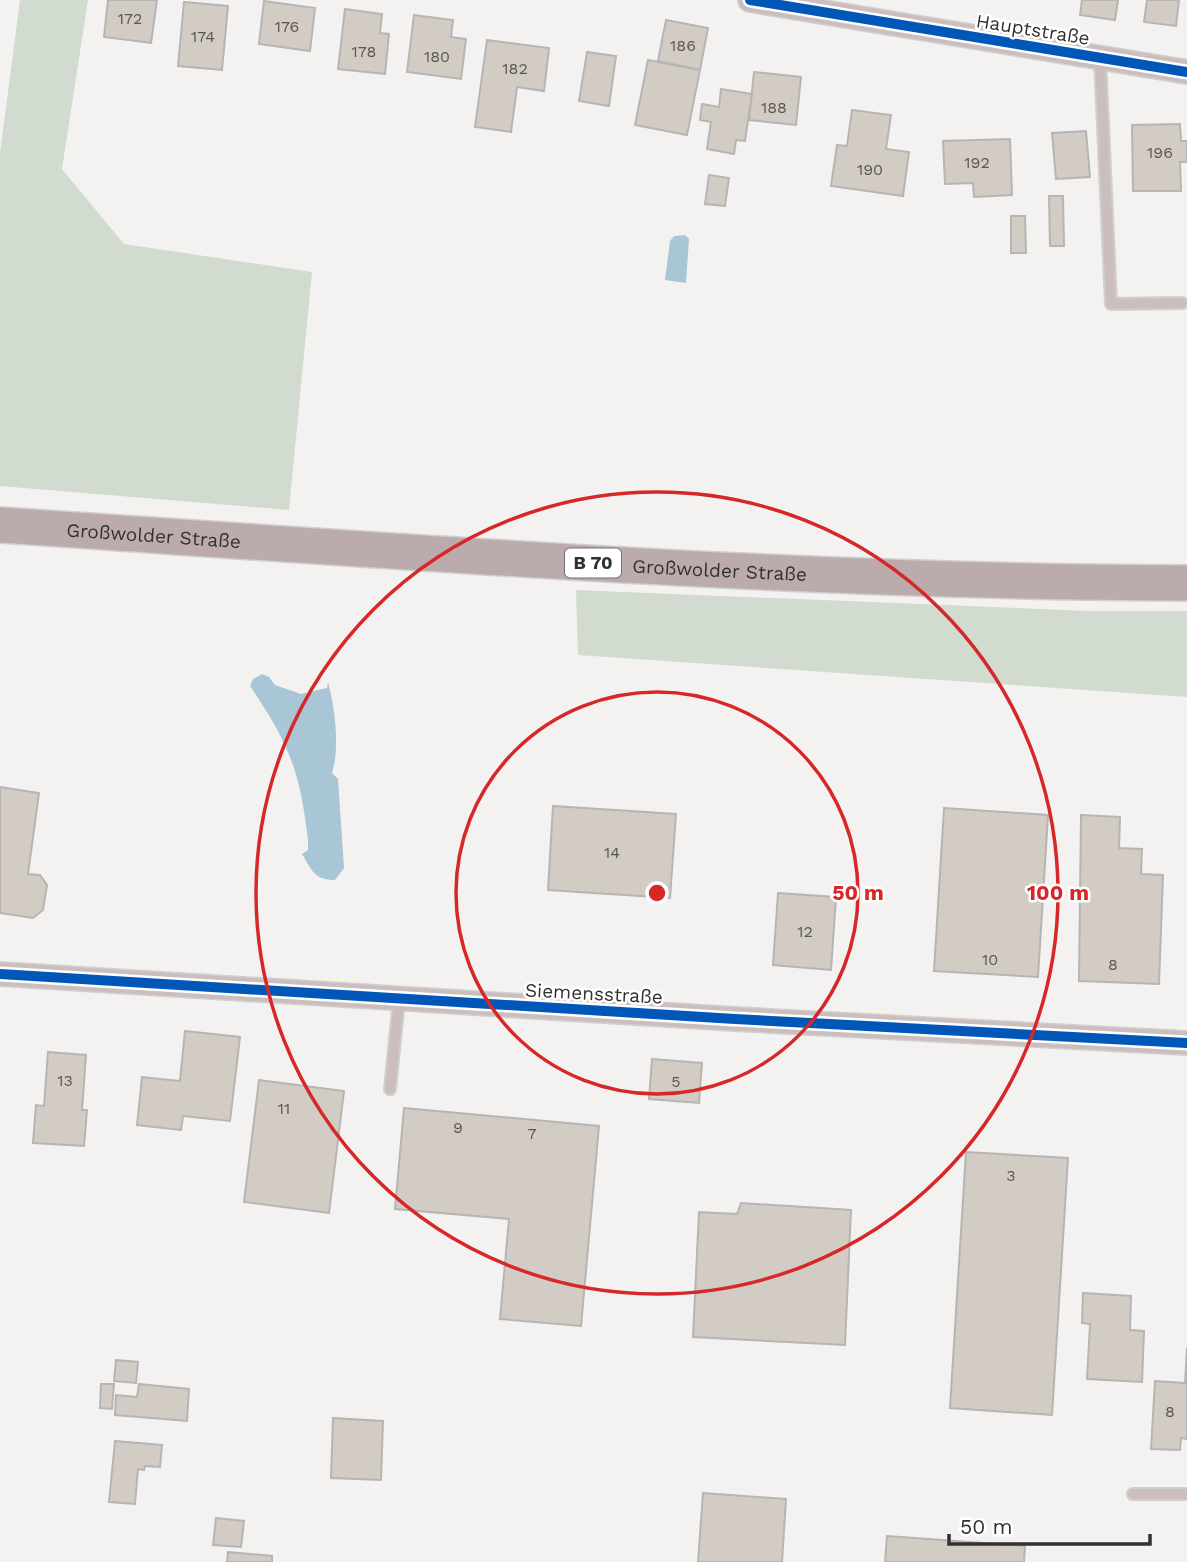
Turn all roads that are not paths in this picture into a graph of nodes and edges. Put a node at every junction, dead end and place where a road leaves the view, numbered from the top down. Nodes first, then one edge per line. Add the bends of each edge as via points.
1 (750, 0) edge
2 (1100, 58) junction
3 (1187, 72) edge
4 (1182, 303) dead end
5 (0, 525) edge
6 (1187, 583) edge
7 (0, 974) edge
8 (399, 1000) junction
9 (1187, 1043) edge
10 (390, 1089) dead end
11 (1133, 1494) dead end
12 (1187, 1494) edge

1 - 2 street, Hauptstraße
2 - 3 street, Hauptstraße
2 - 4 lane via 1111,304
5 - 6 main road, Großwolder Straße / B 70 via 738,572 991,582
7 - 8 street, Siemensstraße
8 - 9 street, Siemensstraße
8 - 10 lane
11 - 12 lane

